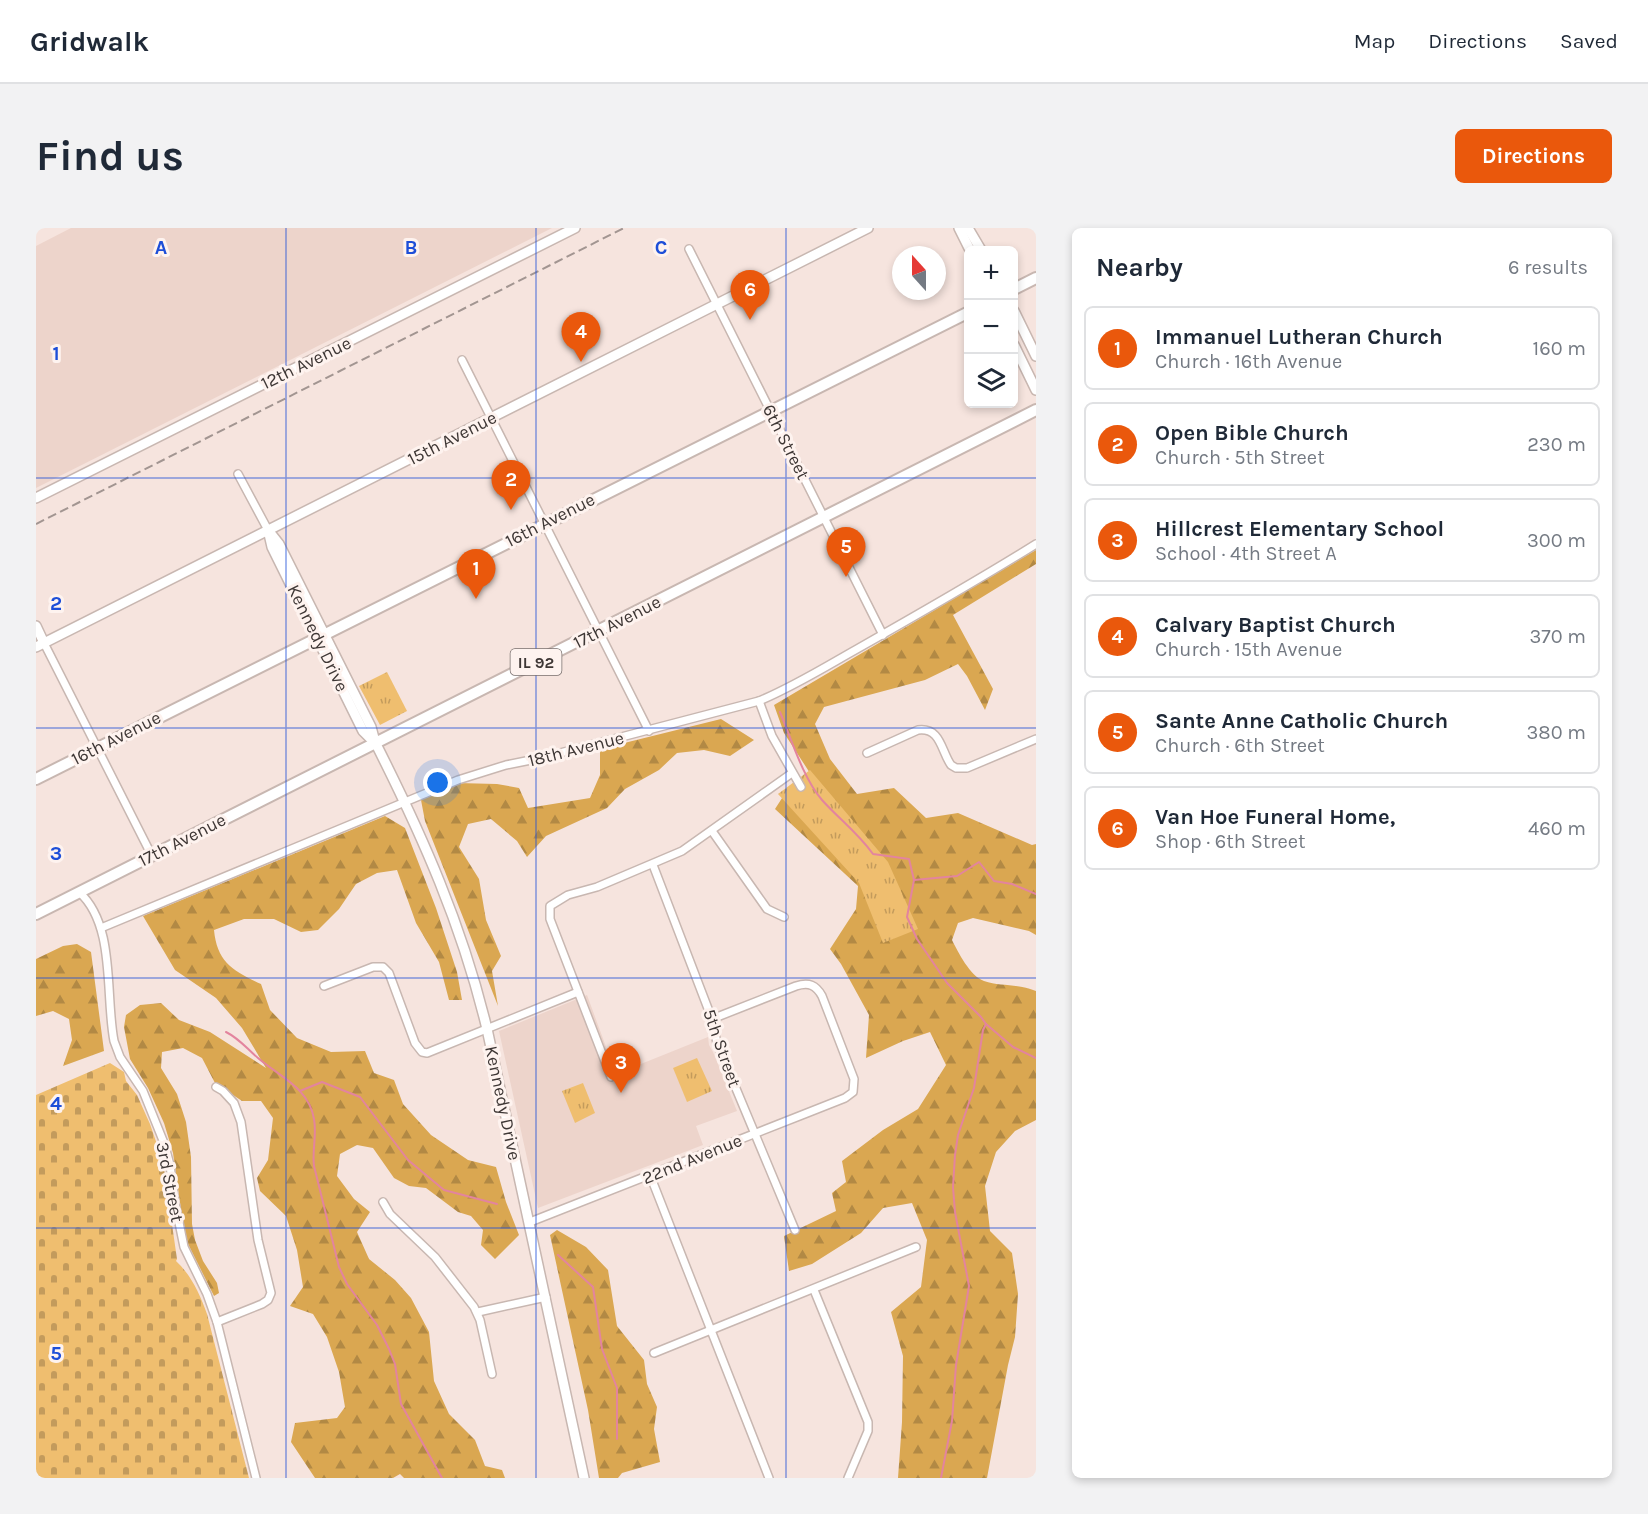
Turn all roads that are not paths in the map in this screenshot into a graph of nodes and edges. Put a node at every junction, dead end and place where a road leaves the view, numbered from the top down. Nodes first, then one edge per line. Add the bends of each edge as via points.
1 (575, 228) edge
2 (868, 228) edge
3 (959, 228) edge
4 (968, 228) edge
5 (968, 246) edge
6 (979, 246) edge
7 (689, 249) dead end
8 (1036, 278) edge
9 (1018, 287) edge
10 (717, 305) junction
11 (964, 314) edge
12 (1018, 319) edge
13 (1018, 353) edge
14 (1036, 356) edge
15 (462, 360) dead end
16 (1036, 390) edge
17 (770, 410) junction
18 (1036, 410) edge
19 (492, 418) junction
20 (238, 474) dead end
21 (36, 498) edge
22 (824, 517) junction
23 (546, 523) junction
24 (268, 530) junction
25 (1036, 544) edge
26 (36, 626) edge
27 (600, 630) junction
28 (321, 635) junction
29 (883, 635) junction
30 (40, 645) edge
31 (759, 702) junction
32 (649, 731) junction
33 (1036, 739) edge
34 (375, 742) junction
35 (97, 748) junction
36 (867, 753) dead end
37 (792, 773) junction
38 (36, 779) edge
39 (801, 787) dead end
40 (405, 802) junction
41 (712, 831) junction
42 (152, 856) junction
43 (653, 865) junction
44 (79, 892) junction
45 (36, 914) edge
46 (784, 917) dead end
47 (101, 928) junction
48 (324, 986) dead end
49 (578, 993) junction
50 (712, 1019) junction
51 (487, 1029) junction
52 (611, 1077) dead end
53 (216, 1087) dead end
54 (754, 1134) junction
55 (650, 1175) junction
56 (383, 1202) dead end
57 (530, 1222) junction
58 (795, 1230) dead end
59 (916, 1247) dead end
60 (814, 1290) junction
61 (546, 1297) junction
62 (478, 1312) junction
63 (217, 1322) junction
64 (711, 1330) junction
65 (654, 1353) dead end
66 (492, 1374) dead end
67 (256, 1478) edge
68 (584, 1478) edge
69 (769, 1478) edge
70 (848, 1478) edge

1 - 21 street, 12th Avenue
2 - 10 street, 15th Avenue
3 - 5 street
4 - 6 street
7 - 10 street, 6th Street
8 - 9 main road
10 - 17 street, 6th Street
10 - 19 street, 15th Avenue
11 - 17 main road, 16th Avenue
12 - 14 street
13 - 16 street
15 - 19 street
17 - 22 street, 6th Street
17 - 23 main road, 16th Avenue
18 - 22 main road, 17th Avenue / IL 92
19 - 23 street
19 - 24 street, 15th Avenue
20 - 24 street, Kennedy Drive
22 - 27 main road, 17th Avenue / IL 92
22 - 29 street, 6th Street
23 - 27 street
23 - 28 main road, 16th Avenue
24 - 28 street, Kennedy Drive via 279,544
24 - 30 street, 15th Avenue
25 - 29 street, 18th Avenue
26 - 30 street
27 - 32 street
27 - 34 main road, 17th Avenue / IL 92
28 - 34 street, Kennedy Drive via 363,730
28 - 35 main road, 16th Avenue
29 - 31 street, 18th Avenue
30 - 35 street
31 - 32 street, 18th Avenue
31 - 37 street
32 - 40 street, 18th Avenue via 506,765
33 - 36 street via 967,768 951,765 938,736 925,729
34 - 40 street, Kennedy Drive
34 - 42 main road, 17th Avenue / IL 92
35 - 38 main road, 16th Avenue
35 - 42 street
37 - 39 street
37 - 41 street
40 - 47 street, 18th Avenue
40 - 51 street, Kennedy Drive via 456,922
41 - 43 street
41 - 46 street via 767,909
42 - 44 main road, 17th Avenue / IL 92
43 - 49 street via 568,895 550,906 550,919
43 - 50 street, 5th Street
44 - 45 main road, 17th Avenue / IL 92
44 - 47 street, 3rd Street via 93,908
47 - 63 street, 3rd Street via 114,1041 143,1091 164,1143 183,1247
48 - 51 street via 373,967 383,967 389,973 415,1044 422,1052 431,1052
49 - 51 street
49 - 52 street
50 - 54 street, 5th Street via 717,1043
50 - 54 street, 22nd Avenue via 810,984 822,996 854,1079 853,1092 845,1098
51 - 57 street, Kennedy Drive
53 - 63 street via 234,1103 241,1122 258,1240 271,1293 262,1304
54 - 55 street, 22nd Avenue
54 - 58 street, 5th Street
55 - 57 street, 22nd Avenue
55 - 64 street
56 - 62 street via 390,1214 439,1262
57 - 61 street, Kennedy Drive
59 - 60 street
60 - 64 street
60 - 70 street via 868,1422 868,1431
61 - 62 street
61 - 68 street, Kennedy Drive
62 - 66 street
63 - 67 street, 3rd Street
64 - 65 street
64 - 69 street

